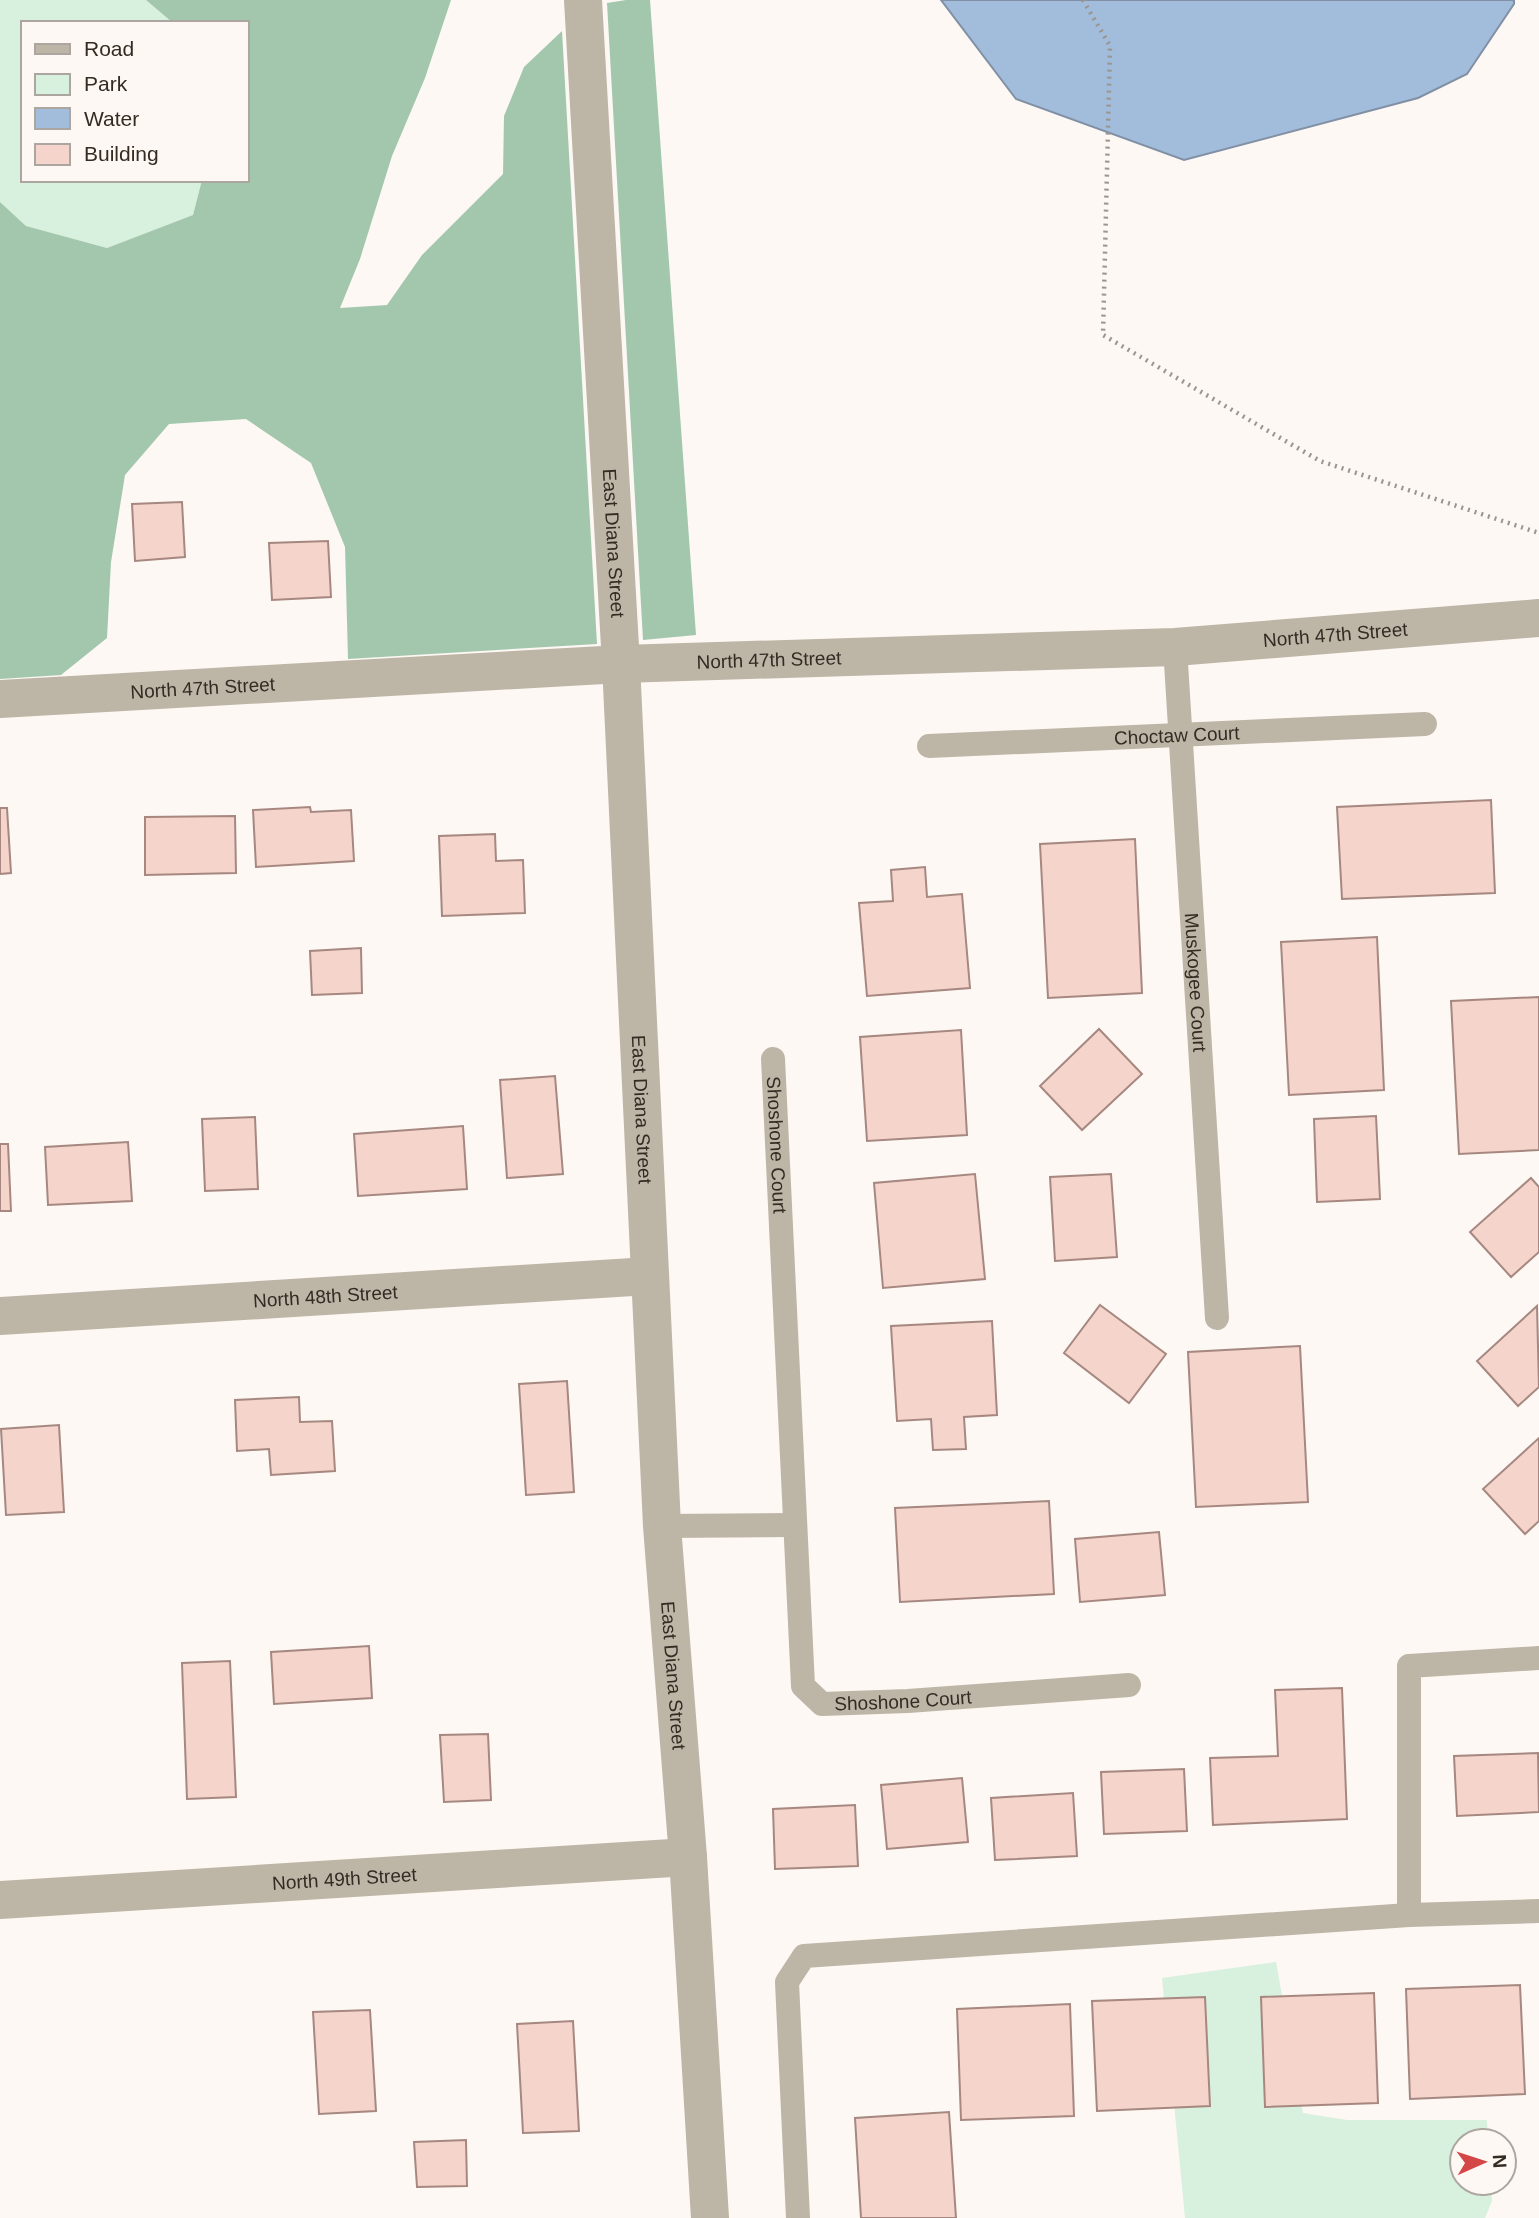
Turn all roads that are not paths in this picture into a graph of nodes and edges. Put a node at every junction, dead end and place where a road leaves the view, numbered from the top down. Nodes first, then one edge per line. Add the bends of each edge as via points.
1 (583, 0) edge
2 (1539, 618) edge
3 (1175, 647) junction
4 (621, 664) junction
5 (0, 699) edge
6 (1425, 724) dead end
7 (1181, 735) junction
8 (929, 746) dead end
9 (773, 1059) dead end
10 (649, 1276) junction
11 (0, 1316) edge
12 (1217, 1318) dead end
13 (795, 1525) junction
14 (662, 1526) junction
15 (1539, 1658) edge
16 (1129, 1685) dead end
17 (688, 1857) junction
18 (0, 1900) edge
19 (1539, 1910) edge
20 (1409, 1915) junction
21 (710, 2218) edge
22 (798, 2218) edge

1 - 4 street, East Diana Street
2 - 3 street, North 47th Street
3 - 4 street, North 47th Street
3 - 7 lane, Muskogee Court
4 - 5 street, North 47th Street
4 - 10 street, East Diana Street
6 - 7 lane, Choctaw Court
7 - 8 lane, Choctaw Court
7 - 12 lane, Muskogee Court
9 - 13 lane, Shoshone Court
10 - 11 street, North 48th Street
10 - 14 street, East Diana Street
13 - 14 lane
13 - 16 lane, Shoshone Court via 803,1686 822,1704
14 - 17 street, East Diana Street
15 - 20 lane via 1409,1666
17 - 18 street, North 49th Street
17 - 21 street, East Diana Street
19 - 20 lane
20 - 22 lane via 804,1956 787,1982

